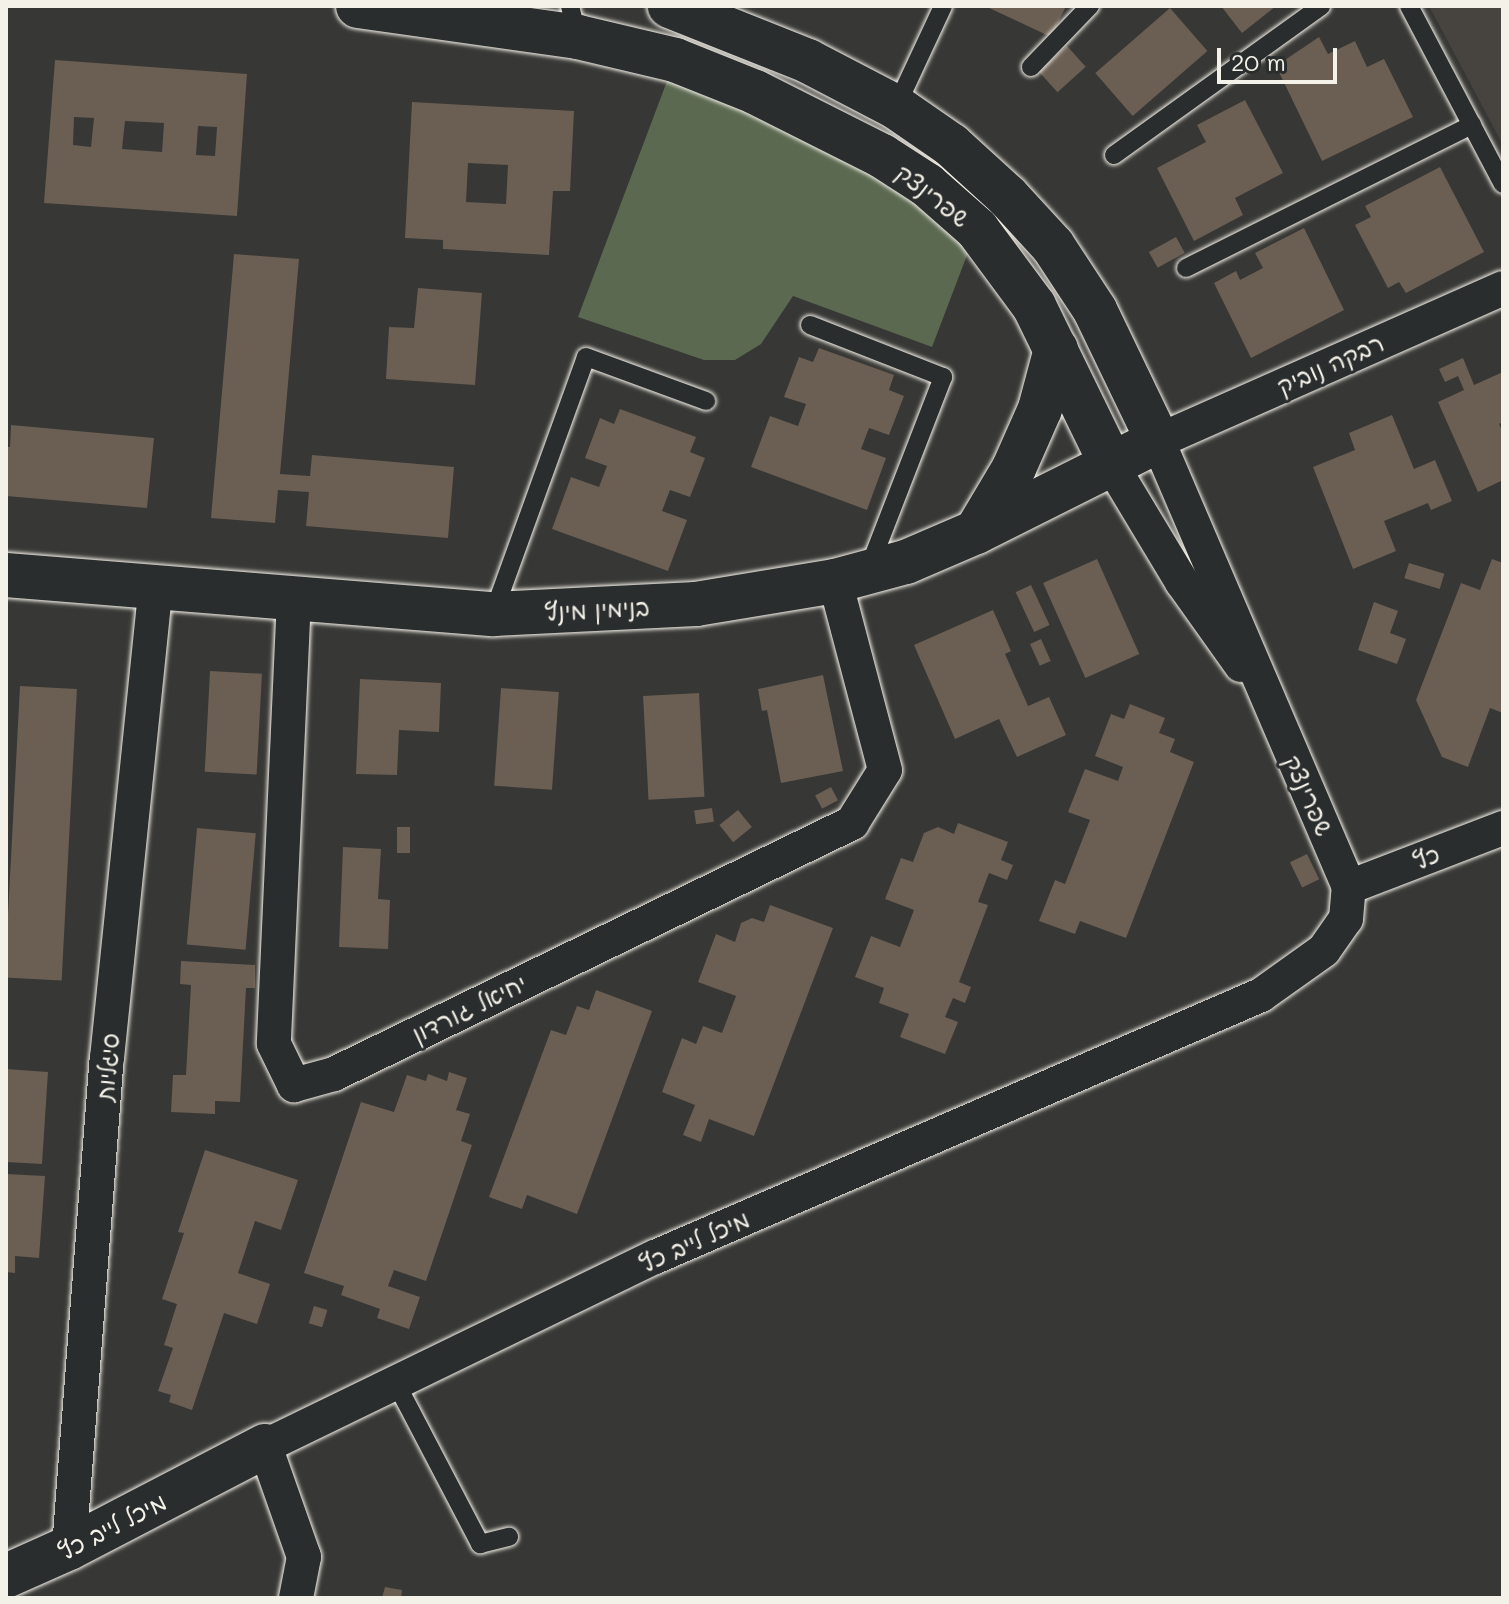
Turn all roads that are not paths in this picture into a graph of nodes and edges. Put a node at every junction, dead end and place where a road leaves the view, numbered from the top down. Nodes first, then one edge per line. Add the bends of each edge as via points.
1 (358, 6) edge
2 (670, 6) edge
3 (943, 6) edge
4 (1090, 6) edge
5 (1321, 6) edge
6 (1409, 6) edge
7 (716, 14) edge
8 (574, 21) edge
9 (675, 60) junction
10 (1031, 67) dead end
11 (896, 107) junction
12 (1472, 125) junction
13 (1114, 155) dead end
14 (1503, 184) edge
15 (1186, 268) dead end
16 (1503, 288) edge
17 (810, 325) dead end
18 (1056, 349) junction
19 (706, 401) dead end
20 (1158, 441) junction
21 (1111, 464) junction
22 (976, 532) junction
23 (6, 575) edge
24 (851, 577) junction
25 (156, 587) junction
26 (294, 598) junction
27 (493, 614) junction
28 (1269, 704) junction
29 (1503, 828) edge
30 (1349, 887) junction
31 (396, 1383) junction
32 (265, 1446) junction
33 (509, 1537) dead end
34 (69, 1548) junction
35 (6, 1576) edge
36 (296, 1598) edge

1 - 8 street, שפרינצק
2 - 7 street, שפרינצק
2 - 9 street
3 - 11 lane
4 - 10 lane
5 - 13 lane
6 - 12 lane
7 - 9 street
7 - 11 street, שפרינצק
8 - 9 street, שפרינצק
9 - 18 street, שפרינצק via 848,138 927,185 977,229 1034,306
11 - 20 street, שפרינצק via 951,145 1053,246 1095,310
12 - 14 lane
12 - 15 lane
16 - 20 street, רבקה נוביק
17 - 24 lane via 943,377
18 - 21 street, שפרינצק
18 - 22 street via 1040,409 1014,468
19 - 27 lane via 586,357
20 - 21 street, בנימין מינץ
20 - 28 street, שפרינצק
21 - 22 street, בנימין מינץ
21 - 28 street, שפרינצק via 1182,582
22 - 24 street, בנימין מינץ via 906,562
23 - 25 street, בנימין מינץ
24 - 26 street, יחיאל גורדון via 885,770 852,823 334,1074 294,1085 274,1044
24 - 27 street, בנימין מינץ via 696,604
25 - 26 street, בנימין מינץ
25 - 34 street, סיגליות via 107,1058
26 - 27 street, בנימין מינץ
28 - 30 street, שפרינצק
29 - 30 street, כץ
30 - 31 street, מיכל לייב כץ via 1346,919 1324,950 1261,995 655,1257
31 - 32 street, מיכל לייב כץ
31 - 33 lane via 480,1544
32 - 34 street, מיכל לייב כץ
32 - 36 street via 304,1557
34 - 35 street, מיכל לייב כץ

